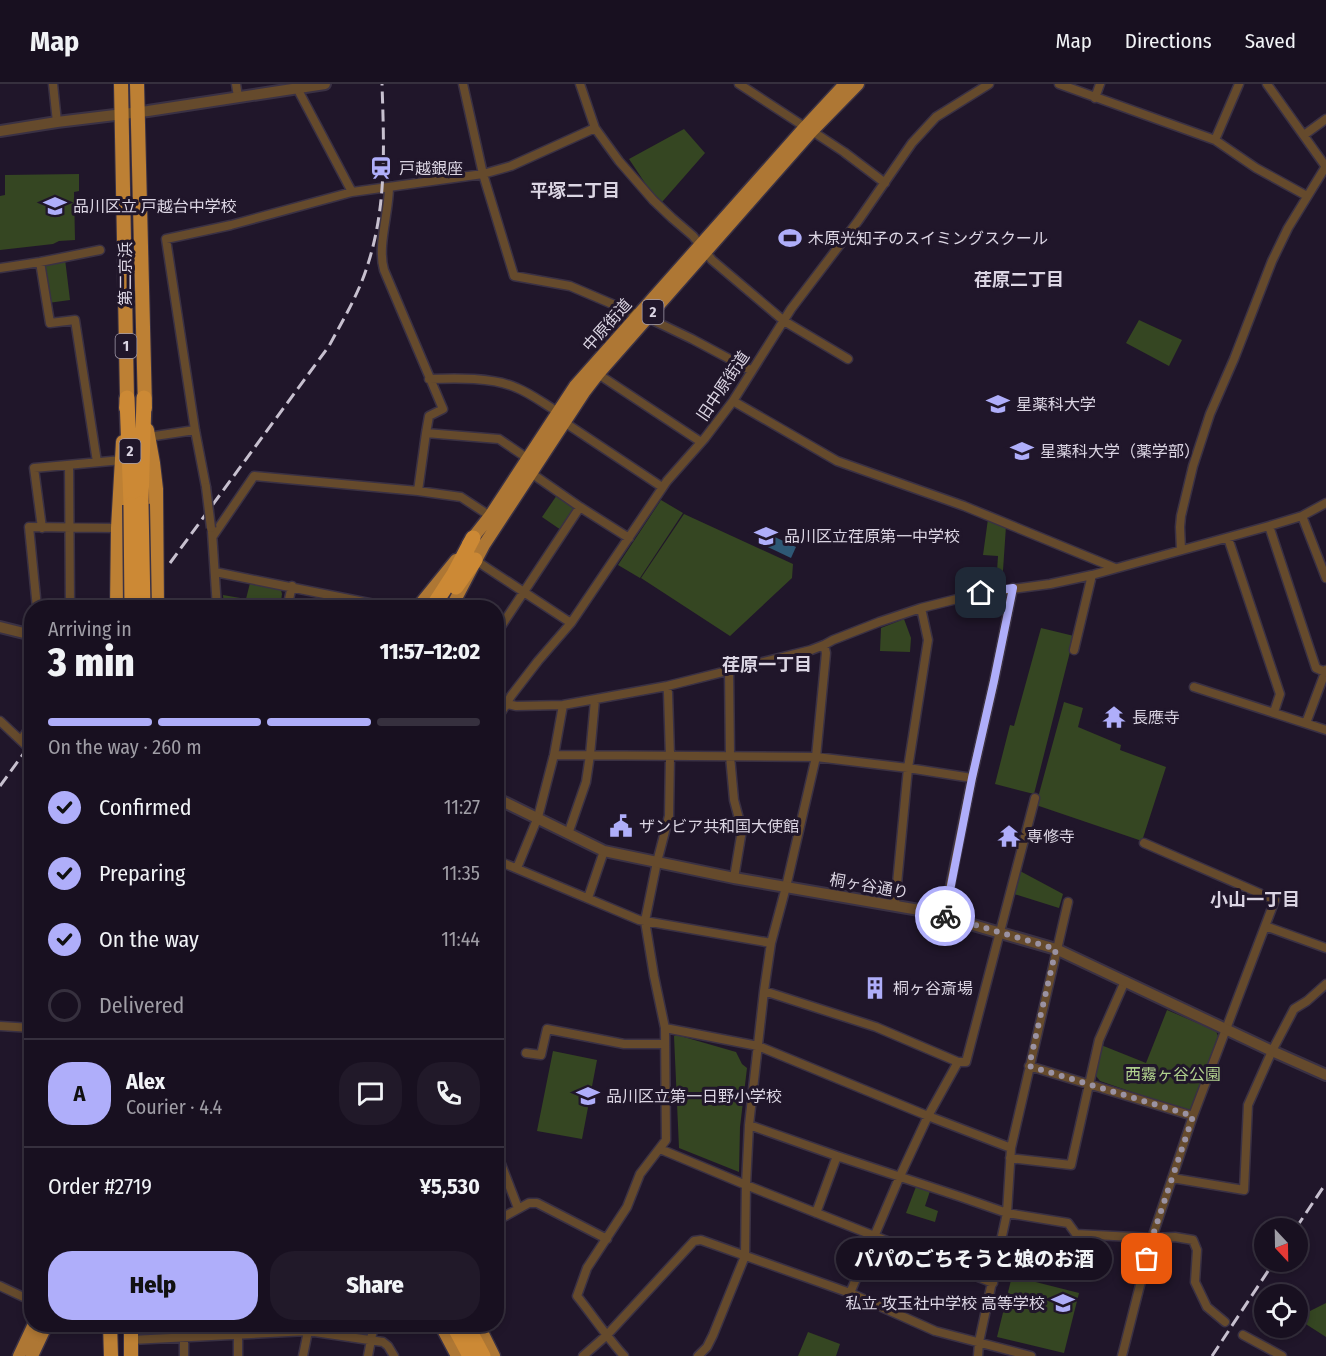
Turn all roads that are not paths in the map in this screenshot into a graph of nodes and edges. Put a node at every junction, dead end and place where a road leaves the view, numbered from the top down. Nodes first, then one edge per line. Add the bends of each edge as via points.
1 (52, 84) edge
2 (121, 84) edge
3 (137, 84) edge
4 (236, 84) edge
5 (326, 84) edge
6 (464, 84) edge
7 (580, 84) edge
8 (739, 84) edge
9 (845, 84) edge
10 (858, 84) edge
11 (989, 84) edge
12 (1059, 84) edge
13 (1100, 84) edge
14 (1239, 84) edge
15 (1267, 84) edge
16 (297, 88) junction
17 (238, 97) junction
18 (1095, 98) junction
19 (138, 112) junction
20 (123, 113) junction
21 (1326, 119) edge
22 (57, 122) junction
23 (595, 128) junction
24 (808, 129) junction
25 (0, 131) edge
26 (1304, 135) junction
27 (1215, 140) junction
28 (1326, 167) edge
29 (483, 174) junction
30 (885, 183) junction
31 (389, 187) junction
32 (352, 192) junction
33 (1307, 196) junction
34 (703, 248) junction
35 (100, 250) dead end
36 (40, 262) junction
37 (0, 268) edge
38 (643, 316) junction
39 (784, 321) junction
40 (848, 359) dead end
41 (752, 371) junction
42 (598, 374) junction
43 (429, 379) junction
44 (127, 398) junction
45 (144, 398) junction
46 (733, 401) junction
47 (561, 417) junction
48 (195, 430) junction
49 (426, 432) junction
50 (148, 437) junction
51 (701, 442) junction
52 (527, 458) junction
53 (122, 460) junction
54 (97, 462) junction
55 (69, 465) junction
56 (531, 472) junction
57 (662, 487) junction
58 (418, 491) junction
59 (1326, 503) edge
60 (136, 504) junction
61 (580, 507) junction
62 (490, 516) junction
63 (1302, 516) junction
64 (1269, 526) junction
65 (42, 528) junction
66 (69, 528) junction
67 (118, 528) junction
68 (212, 532) junction
69 (473, 538) junction
70 (629, 538) junction
71 (1228, 538) junction
72 (1181, 550) junction
73 (475, 560) junction
74 (1116, 568) junction
75 (215, 572) junction
76 (1092, 575) junction
77 (1326, 578) edge
78 (292, 586) junction
79 (1013, 588) junction
80 (525, 591) junction
81 (36, 600) edge
82 (70, 600) edge
83 (117, 600) edge
84 (132, 600) edge
85 (142, 600) edge
86 (157, 600) edge
87 (217, 600) edge
88 (289, 600) edge
89 (357, 600) edge
90 (423, 600) edge
91 (437, 600) edge
92 (447, 600) edge
93 (455, 600) edge
94 (921, 608) junction
95 (504, 622) edge
96 (572, 623) junction
97 (0, 627) edge
98 (24, 633) edge
99 (824, 645) junction
100 (1074, 650) dead end
101 (729, 671) junction
102 (1326, 671) edge
103 (667, 686) junction
104 (1194, 687) dead end
105 (595, 700) junction
106 (504, 702) edge
107 (507, 704) junction
108 (563, 705) junction
109 (504, 708) edge
110 (1274, 712) junction
111 (0, 721) edge
112 (1306, 723) junction
113 (1326, 730) edge
114 (24, 736) edge
115 (21, 740) junction
116 (24, 743) edge
117 (590, 754) junction
118 (554, 755) junction
119 (670, 756) junction
120 (730, 756) junction
121 (816, 757) junction
122 (908, 768) junction
123 (972, 778) junction
124 (1035, 798) dead end
125 (504, 802) edge
126 (538, 818) junction
127 (568, 834) junction
128 (1144, 843) dead end
129 (604, 851) junction
130 (657, 862) junction
131 (504, 863) edge
132 (517, 868) junction
133 (734, 878) junction
134 (786, 887) junction
135 (588, 898) junction
136 (1068, 902) dead end
137 (895, 905) junction
138 (944, 916) junction
139 (645, 921) junction
140 (1265, 926) junction
141 (1000, 932) junction
142 (771, 943) junction
143 (1326, 948) edge
144 (1056, 949) junction
145 (1125, 981) junction
146 (1326, 984) edge
147 (764, 992) junction
148 (0, 1026) edge
149 (24, 1028) edge
150 (665, 1028) junction
151 (1226, 1029) junction
152 (665, 1044) junction
153 (759, 1046) junction
154 (1272, 1051) junction
155 (526, 1053) dead end
156 (958, 1062) junction
157 (1029, 1066) junction
158 (1326, 1076) edge
159 (1090, 1084) junction
160 (928, 1116) junction
161 (1193, 1116) junction
162 (749, 1125) junction
163 (1011, 1148) junction
164 (660, 1149) junction
165 (837, 1156) junction
166 (1010, 1158) junction
167 (900, 1176) junction
168 (504, 1178) edge
169 (1172, 1178) junction
170 (746, 1185) junction
171 (518, 1208) junction
172 (816, 1213) junction
173 (1006, 1213) junction
174 (504, 1216) edge
175 (875, 1236) junction
176 (1152, 1238) junction
177 (607, 1239) junction
178 (746, 1256) junction
179 (993, 1283) junction
180 (0, 1286) edge
181 (850, 1293) junction
182 (24, 1296) edge
183 (1225, 1322) dead end
184 (30, 1332) edge
185 (43, 1332) edge
186 (110, 1332) edge
187 (131, 1332) edge
188 (290, 1332) edge
189 (308, 1332) edge
190 (316, 1332) edge
191 (372, 1332) edge
192 (444, 1332) edge
193 (457, 1332) edge
194 (470, 1332) edge
195 (482, 1332) edge
196 (238, 1335) junction
197 (607, 1335) junction
198 (1243, 1335) dead end
199 (184, 1337) junction
200 (371, 1339) junction
201 (131, 1340) junction
202 (980, 1342) junction
203 (19, 1356) edge
204 (32, 1356) edge
205 (111, 1356) edge
206 (131, 1356) edge
207 (184, 1356) edge
208 (238, 1356) edge
209 (303, 1356) edge
210 (368, 1356) edge
211 (394, 1356) edge
212 (457, 1356) edge
213 (470, 1356) edge
214 (483, 1356) edge
215 (494, 1356) edge
216 (583, 1356) edge
217 (624, 1356) edge
218 (699, 1356) edge
219 (978, 1356) edge
220 (1028, 1356) edge
221 (1122, 1356) edge
222 (1282, 1356) edge

1 - 22 street
2 - 20 highway, 第二京浜 / 1
3 - 19 highway, 第二京浜 / 1
4 - 17 street
5 - 16 street
6 - 29 street
7 - 23 street
8 - 24 street
9 - 24 main road, 中原街道 / 2
10 - 24 main road, 中原街道 / 2
11 - 30 street, 旧中原街道 via 936,117 912,143
12 - 18 street
13 - 18 street
14 - 27 street
15 - 26 street
16 - 17 street
16 - 32 street
17 - 19 street
18 - 27 street
19 - 20 street
19 - 45 highway, 第二京浜 / 1
20 - 22 street
20 - 44 highway, 第二京浜 / 1
21 - 26 street
22 - 25 street
23 - 29 street via 511,166
23 - 34 street via 653,200
24 - 30 street
24 - 34 main road, 中原街道 / 2
26 - 28 street
27 - 33 street
28 - 33 street
29 - 31 street
29 - 38 street via 514,276 570,286
30 - 39 street, 旧中原街道
31 - 32 street
31 - 43 street via 381,260
32 - 48 street via 166,239
33 - 72 street via 1272,261 1209,414 1181,516
34 - 38 main road, 中原街道 / 2
34 - 39 street
35 - 36 street
36 - 37 street
36 - 54 street via 50,323 75,320
38 - 41 street
38 - 42 main road, 中原街道 / 2
38 - 47 main road, 中原街道 / 2 via 575,387
39 - 40 street
39 - 41 street, 旧中原街道
41 - 46 street, 旧中原街道
42 - 47 main road, 中原街道 / 2
42 - 51 street
43 - 47 street via 457,378 514,386
43 - 49 street via 443,410 429,416
44 - 53 highway, 第二京浜 / 1
44 - 60 highway, 2
45 - 50 highway, 第二京浜 / 1
45 - 60 highway, 2
46 - 51 street, 旧中原街道
46 - 74 street via 837,461 964,506
47 - 52 main road, 中原街道 / 2
47 - 56 main road, 中原街道 / 2
47 - 57 street
48 - 50 street
48 - 68 street, bridge
49 - 52 street via 499,439
49 - 58 street
50 - 86 highway, 第二京浜 / 1 via 156,489
51 - 57 street, 旧中原街道
52 - 62 main road, 中原街道 / 2
53 - 54 street
53 - 67 highway, 第二京浜 / 1
54 - 55 street
55 - 65 street via 34,468
55 - 66 street
56 - 61 street
56 - 73 main road, 中原街道 / 2
57 - 70 street, 旧中原街道
58 - 62 street via 461,497
58 - 68 street via 254,476
59 - 63 street
60 - 84 highway, 2, bridge
60 - 85 highway, 2, bridge
61 - 70 street
61 - 80 street
62 - 69 main road, 中原街道 / 2
63 - 64 street
63 - 77 street
64 - 71 street
64 - 102 street via 1316,668
65 - 66 street
65 - 81 street via 29,527
66 - 67 street
66 - 82 street
67 - 83 highway, 第二京浜 / 1
68 - 75 street
69 - 90 main road, 中原街道 / 2
69 - 91 highway, 2
70 - 96 street, 旧中原街道
71 - 72 street
71 - 110 street via 1280,694
72 - 74 street
73 - 80 street
73 - 92 highway, 2
73 - 93 main road, 中原街道 / 2
74 - 76 street
75 - 78 street
75 - 87 street
76 - 79 street
76 - 100 street
78 - 88 street
78 - 89 street
79 - 94 street
79 - 123 street
80 - 95 street
80 - 96 street
94 - 99 street
94 - 122 street via 928,640
96 - 107 street, 旧中原街道
97 - 98 street
99 - 101 street
99 - 121 street
101 - 103 street
101 - 120 street
102 - 112 street
103 - 105 street
103 - 119 street
104 - 110 street
105 - 108 street
105 - 117 street
106 - 107 street
107 - 108 street
107 - 109 street, 旧中原街道
108 - 118 street
110 - 112 street
111 - 115 street
112 - 113 street
114 - 115 street
115 - 116 street
117 - 118 street
117 - 119 street
117 - 127 street via 582,795
118 - 126 street
119 - 120 street
119 - 130 street via 669,816
120 - 121 street
120 - 133 street via 734,800 742,830
121 - 122 street
121 - 134 street
122 - 123 street
122 - 137 street
123 - 138 street
124 - 141 street
125 - 126 street, 桐ヶ谷通り
126 - 127 street, 桐ヶ谷通り
126 - 132 street
127 - 129 street, 桐ヶ谷通り
128 - 140 street via 1275,900
129 - 130 street, 桐ヶ谷通り
129 - 135 street
130 - 133 street, 桐ヶ谷通り
130 - 139 street
131 - 132 street
132 - 135 street
133 - 134 street, 桐ヶ谷通り
134 - 137 street, 桐ヶ谷通り
134 - 142 street
135 - 139 street
136 - 144 street
137 - 138 street, 桐ヶ谷通り
138 - 141 street, 桐ヶ谷通り
139 - 142 street
139 - 150 street
140 - 143 street
140 - 151 street
141 - 144 street, 桐ヶ谷通り
141 - 156 street via 966,1062
142 - 147 street
144 - 145 street, 桐ヶ谷通り
144 - 157 street
145 - 151 street, 桐ヶ谷通り
145 - 159 street via 1099,1040
146 - 154 street via 1294,1009
147 - 153 street
147 - 156 street via 876,1027
148 - 149 street
150 - 152 street
150 - 153 street
151 - 154 street, 桐ヶ谷通り
151 - 161 street
152 - 155 street via 624,1044 547,1029 541,1055
152 - 164 street via 666,1140
153 - 160 street
153 - 162 street
154 - 158 street, 桐ヶ谷通り
154 - 169 street via 1248,1105 1244,1190
156 - 160 street
157 - 159 street
157 - 163 street
159 - 161 street
159 - 166 street via 1071,1165
160 - 163 street
160 - 167 street
161 - 169 street
162 - 165 street
162 - 170 street
163 - 166 street
164 - 170 street
164 - 177 street via 640,1174 627,1207
165 - 167 street
165 - 172 street
166 - 173 street
167 - 173 street
167 - 175 street
168 - 171 street
169 - 176 street
170 - 172 street
170 - 178 street
171 - 174 street
171 - 177 street via 537,1203
172 - 175 street
173 - 176 street via 1068,1223 1076,1233
173 - 179 street
175 - 179 street
175 - 181 street
176 - 183 street via 1193,1240 1197,1250 1195,1282 1207,1307
176 - 221 street
177 - 197 street via 587,1268 577,1296
178 - 181 street
178 - 197 street via 694,1241
178 - 218 street via 713,1335
179 - 202 street
180 - 182 street
181 - 202 street via 935,1332
184 - 203 main road
185 - 204 main road
186 - 205 highway
187 - 201 highway
188 - 196 street
189 - 209 street
190 - 200 street
191 - 200 street
192 - 212 main road
193 - 213 highway
194 - 214 highway
195 - 215 main road
196 - 199 street
196 - 208 street
197 - 216 street
197 - 217 street
198 - 222 street
199 - 201 street
199 - 207 street
200 - 210 street
200 - 211 street via 383,1342
201 - 206 highway
202 - 219 street
202 - 220 street

